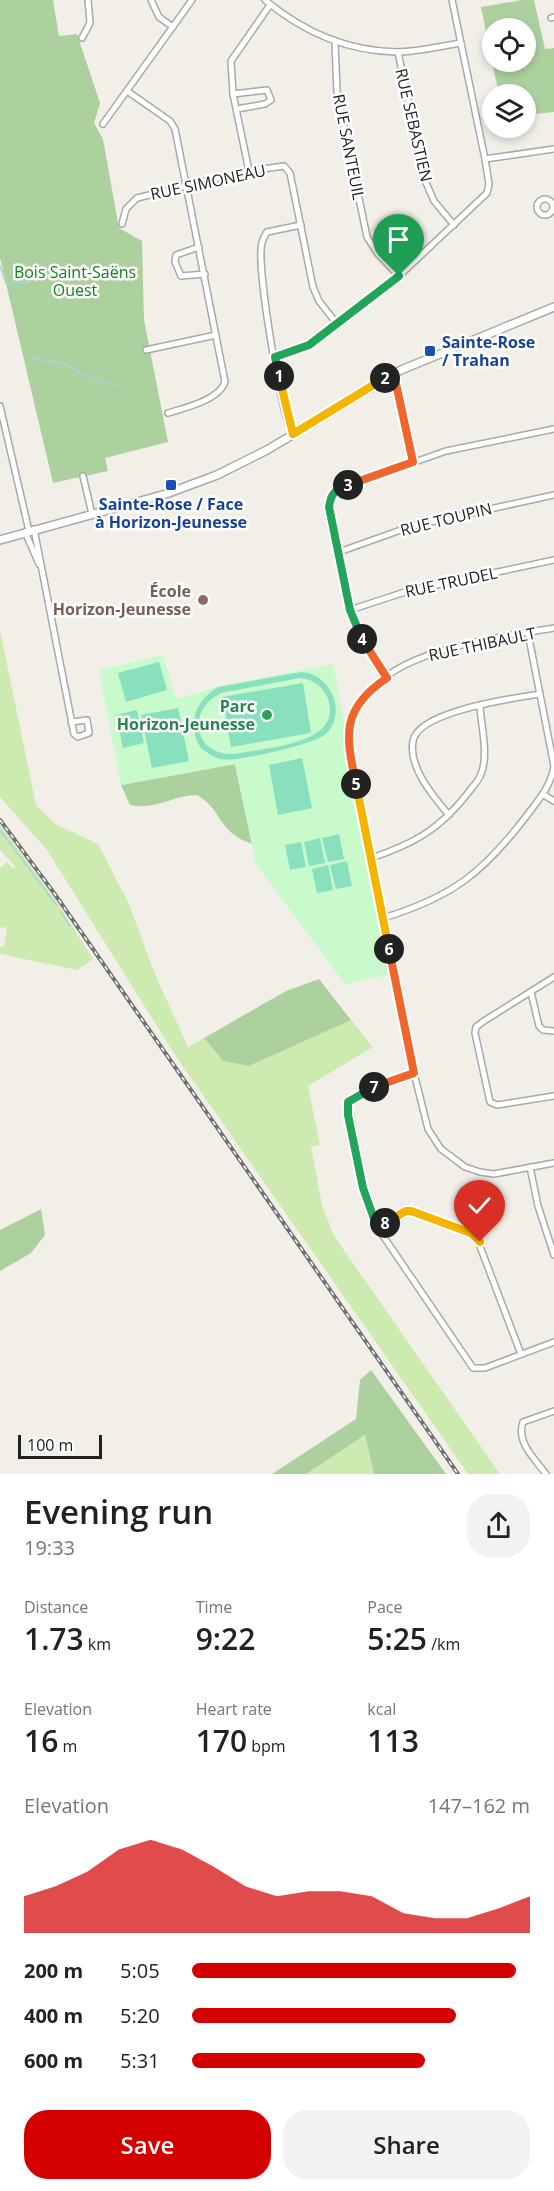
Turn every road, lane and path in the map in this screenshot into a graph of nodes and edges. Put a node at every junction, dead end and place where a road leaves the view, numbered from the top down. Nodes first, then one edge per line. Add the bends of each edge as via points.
1 (88, 0) edge
2 (151, 0) edge
3 (192, 0) edge
4 (265, 0) edge
5 (452, 0) edge
6 (270, 5) junction
7 (172, 27) junction
8 (82, 38) dead end
9 (335, 42) junction
10 (461, 43) junction
11 (398, 52) junction
12 (127, 91) junction
13 (233, 94) junction
14 (237, 109) junction
15 (103, 124) dead end
16 (554, 148) edge
17 (485, 159) junction
18 (249, 171) junction
19 (186, 185) junction
20 (550, 213) dead end
21 (554, 220) edge
22 (122, 224) dead end
23 (301, 225) junction
24 (454, 225) junction
25 (199, 247) junction
26 (205, 274) junction
27 (399, 276) junction
28 (554, 307) edge
29 (337, 324) junction
30 (216, 335) junction
31 (146, 350) dead end
32 (275, 357) junction
33 (393, 374) junction
34 (0, 406) edge
35 (168, 413) dead end
36 (554, 429) edge
37 (293, 434) junction
38 (413, 462) junction
39 (83, 476) dead end
40 (554, 495) edge
41 (92, 513) junction
42 (30, 531) junction
43 (0, 540) edge
44 (339, 552) junction
45 (554, 561) edge
46 (39, 565) junction
47 (350, 610) junction
48 (554, 628) edge
49 (528, 633) junction
50 (387, 678) junction
51 (540, 694) junction
52 (480, 706) junction
53 (71, 722) dead end
54 (554, 766) edge
55 (544, 795) junction
56 (554, 801) edge
57 (449, 815) junction
58 (371, 858) junction
59 (383, 918) junction
60 (554, 977) edge
61 (531, 992) junction
62 (554, 1031) edge
63 (414, 1073) junction
64 (554, 1096) edge
65 (554, 1163) edge
66 (530, 1167) junction
67 (377, 1227) junction
68 (554, 1255) edge
69 (554, 1342) edge
70 (521, 1354) junction
71 (554, 1411) edge
72 (546, 1474) edge

1 - 8 street via 90,23
2 - 7 street via 159,17
3 - 7 street
4 - 6 street
5 - 10 street
6 - 9 street
6 - 13 street via 231,61
7 - 12 street
9 - 11 street
9 - 27 street, RUE SANTEUIL via 337,92 367,237
10 - 11 street
10 - 17 street
11 - 24 street, RUE SEBASTIEN via 424,178 434,201
12 - 15 street
12 - 19 street via 170,121
13 - 14 street
13 - 14 street via 267,90 271,96 265,104
14 - 18 street
16 - 17 street
17 - 24 street via 487,193
18 - 19 street, RUE SIMONEAU
18 - 23 street, RUE SIMONEAU via 284,166 290,173
19 - 22 street, RUE SIMONEAU via 137,198 126,209
19 - 25 street
20 - 21 street
23 - 29 street, RUE SIMONEAU via 313,287
23 - 32 street via 267,232 262,238 262,277
24 - 27 street
25 - 26 street
25 - 26 street via 176,255 175,262 181,276
26 - 30 street
27 - 29 street
28 - 33 street
29 - 32 street via 309,345
30 - 31 street
30 - 35 street via 223,387 188,408
32 - 37 street
33 - 37 street
33 - 38 street
34 - 42 street
36 - 38 street via 450,450
37 - 41 street via 214,477
38 - 44 street via 335,490 330,496
39 - 41 street
40 - 44 street, RUE TOUPIN via 412,526
41 - 42 street
42 - 43 street
42 - 46 street
42 - 46 street
44 - 47 street
45 - 47 street, RUE TRUDEL via 408,591
46 - 53 street
47 - 50 street via 361,638
48 - 49 street, RUE THIBAULT
49 - 50 street, RUE THIBAULT via 441,650 416,659
49 - 51 street
50 - 58 street, RUE THIBAULT via 359,702 348,728
51 - 52 street
51 - 54 street
52 - 57 street via 484,760 481,775
52 - 57 street via 434,720 417,732 412,742 421,779
54 - 55 street
55 - 56 street
55 - 59 street via 505,844 465,882 420,907
57 - 58 street via 408,846
58 - 59 street, RUE THIBAULT
59 - 63 street, RUE THIBAULT
60 - 61 street
61 - 62 street via 539,1026
61 - 64 street via 476,1027 487,1095 497,1105
63 - 66 street, RUE THIBAULT via 428,1129 441,1149 465,1167 480,1172 494,1174
63 - 67 street via 379,1084 348,1102 363,1188
65 - 66 street, RUE THIBAULT
66 - 68 street
67 - 70 street via 473,1368 485,1368
67 - 70 street via 411,1211 476,1236
69 - 70 street
71 - 72 street via 523,1422 520,1432 522,1442

